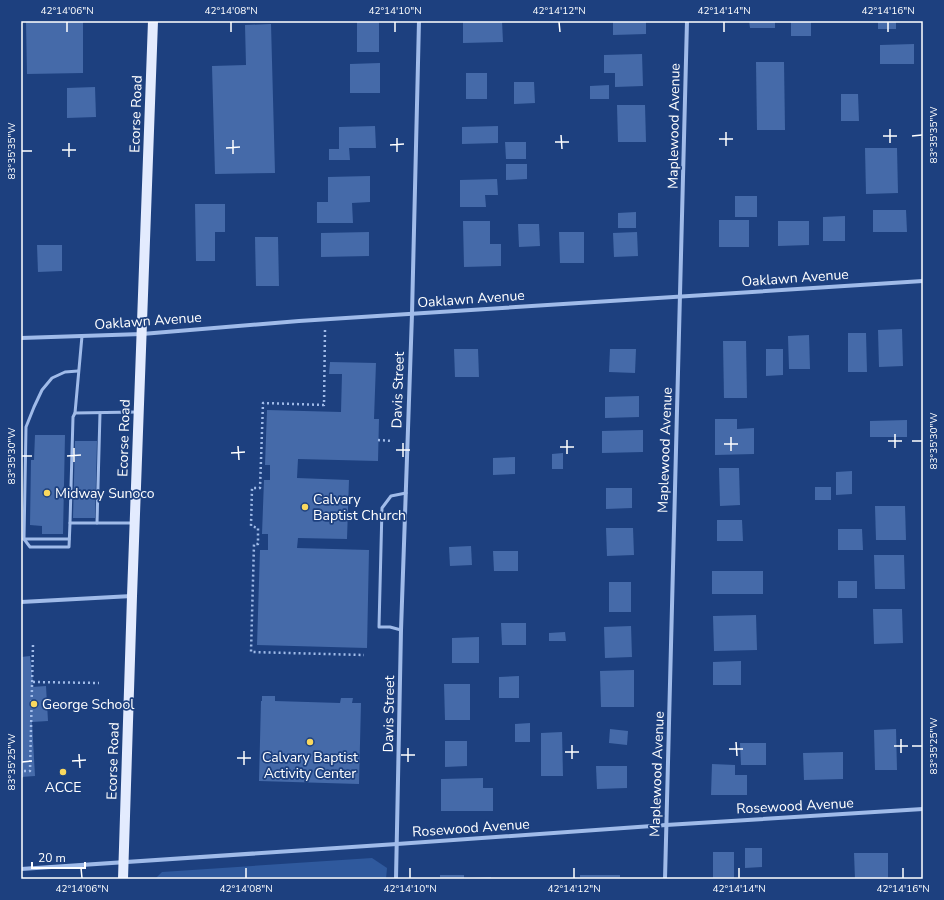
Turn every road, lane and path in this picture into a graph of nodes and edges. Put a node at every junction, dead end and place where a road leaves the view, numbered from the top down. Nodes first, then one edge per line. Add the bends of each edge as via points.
1 (153, 21) edge
2 (419, 21) edge
3 (688, 21) edge
4 (923, 281) edge
5 (680, 296) junction
6 (412, 314) junction
7 (326, 319) junction
8 (142, 334) junction
9 (82, 336) junction
10 (21, 338) edge
11 (78, 371) junction
12 (139, 412) junction
13 (75, 413) junction
14 (100, 413) junction
15 (378, 440) dead end
16 (393, 441) dead end
17 (406, 494) junction
18 (70, 523) junction
19 (97, 524) junction
20 (135, 524) junction
21 (24, 539) junction
22 (69, 539) junction
23 (132, 596) junction
24 (21, 602) edge
25 (401, 630) junction
26 (33, 644) dead end
27 (364, 655) dead end
28 (33, 682) junction
29 (99, 683) dead end
30 (21, 778) edge
31 (923, 809) edge
32 (666, 824) junction
33 (397, 844) junction
34 (124, 862) junction
35 (21, 869) edge
36 (124, 879) edge
37 (396, 879) edge
38 (665, 879) edge

1 - 8 main road, Ecorse Road
2 - 6 street, Davis Street
3 - 5 street, Maplewood Avenue
4 - 5 street, Oaklawn Avenue
5 - 6 street, Oaklawn Avenue
5 - 32 street, Maplewood Avenue
6 - 7 street, Oaklawn Avenue
6 - 17 street, Davis Street
7 - 8 street, Oaklawn Avenue
7 - 27 path via 324,405 262,404 260,488 252,488 251,526 258,528 258,544 254,544 251,652
8 - 9 street, Oaklawn Avenue
8 - 12 main road, Ecorse Road
9 - 10 street, Oaklawn Avenue
9 - 11 lane
11 - 13 lane
11 - 21 lane via 65,372 52,378 36,401 26,426
12 - 14 lane
12 - 20 main road, Ecorse Road
13 - 14 lane
13 - 18 lane
14 - 19 lane
15 - 16 path
17 - 25 street, Davis Street
17 - 25 lane via 391,496 382,508 379,627
18 - 19 lane
18 - 22 lane
19 - 20 lane
20 - 23 main road, Ecorse Road
21 - 22 lane
21 - 22 lane via 30,547 69,547
23 - 24 street
23 - 34 main road, Ecorse Road
25 - 33 street, Davis Street
26 - 28 path
28 - 29 path
28 - 30 path via 30,771 21,771
31 - 32 street, Rosewood Avenue
32 - 33 street, Rosewood Avenue
32 - 38 street, Maplewood Avenue
33 - 34 street, Rosewood Avenue
33 - 37 street, Davis Street
34 - 35 street, Rosewood Avenue
34 - 36 main road, Ecorse Road

